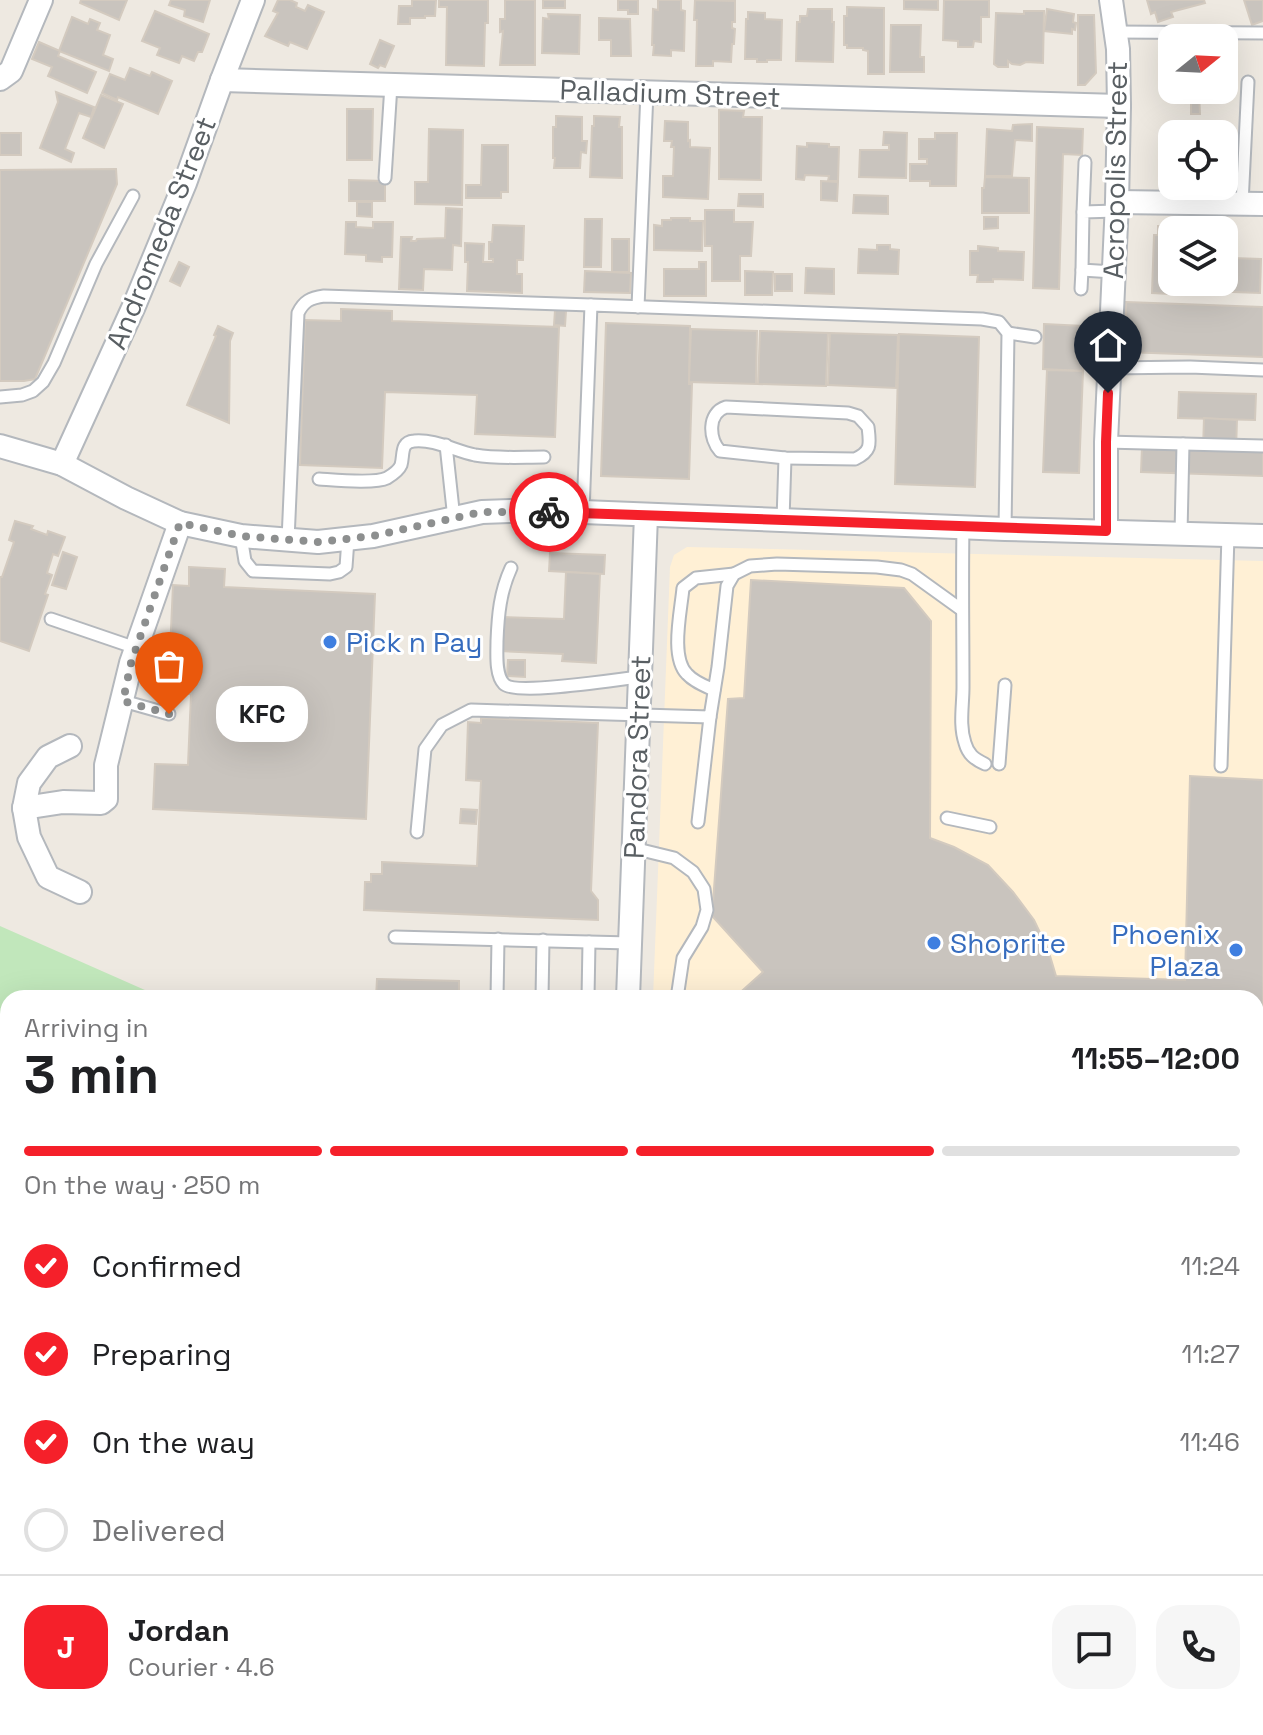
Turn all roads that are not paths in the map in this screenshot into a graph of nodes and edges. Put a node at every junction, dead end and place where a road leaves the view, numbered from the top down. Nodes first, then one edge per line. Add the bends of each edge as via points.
1 (41, 0) edge
2 (253, 0) edge
3 (1111, 0) edge
4 (1116, 32) junction
5 (1263, 33) edge
6 (0, 79) edge
7 (222, 80) junction
8 (1248, 82) dead end
9 (391, 85) junction
10 (647, 92) junction
11 (1119, 106) junction
12 (1085, 162) dead end
13 (385, 178) dead end
14 (133, 196) dead end
15 (1253, 204) edge
16 (1116, 207) junction
17 (1083, 212) junction
18 (1082, 270) junction
19 (1113, 272) junction
20 (1081, 289) dead end
21 (591, 305) junction
22 (638, 307) junction
23 (1008, 333) junction
24 (1035, 337) dead end
25 (1109, 368) junction
26 (1263, 370) edge
27 (0, 397) edge
28 (1106, 442) junction
29 (1183, 444) junction
30 (446, 445) junction
31 (0, 446) edge
32 (1263, 446) edge
33 (544, 457) dead end
34 (785, 458) junction
35 (62, 464) junction
36 (319, 479) dead end
37 (583, 512) junction
38 (646, 515) junction
39 (454, 519) junction
40 (783, 520) junction
41 (180, 523) junction
42 (963, 527) junction
43 (1005, 529) junction
44 (1106, 531) junction
45 (1181, 533) junction
46 (1228, 534) junction
47 (241, 536) junction
48 (1263, 536) edge
49 (348, 539) junction
50 (288, 540) junction
51 (511, 568) dead end
52 (734, 574) junction
53 (962, 610) junction
54 (51, 619) dead end
55 (140, 659) junction
56 (640, 677) junction
57 (1005, 685) dead end
58 (714, 690) junction
59 (123, 701) junction
60 (169, 714) dead end
61 (638, 716) junction
62 (710, 717) junction
63 (70, 746) dead end
64 (985, 764) dead end
65 (999, 764) dead end
66 (1221, 766) dead end
67 (24, 808) junction
68 (947, 818) dead end
69 (698, 822) dead end
70 (990, 827) dead end
71 (417, 832) dead end
72 (633, 848) junction
73 (80, 892) dead end
74 (395, 937) dead end
75 (498, 939) junction
76 (543, 940) junction
77 (589, 942) junction
78 (630, 943) junction
79 (497, 990) edge
80 (542, 990) edge
81 (588, 990) edge
82 (628, 990) edge
83 (678, 990) edge

1 - 6 street via 11,71
2 - 7 street, Andromeda Street
3 - 4 street, Acropolis Street
4 - 5 lane
4 - 11 street, Acropolis Street
7 - 9 street, Palladium Street
7 - 35 street, Andromeda Street via 129,318
8 - 15 lane
9 - 10 street, Palladium Street
9 - 13 lane
10 - 11 street, Palladium Street
10 - 22 lane
11 - 16 street, Acropolis Street
12 - 17 lane
14 - 27 lane via 43,382 22,395
15 - 16 street
16 - 17 lane
16 - 19 street, Acropolis Street
17 - 18 lane
18 - 19 lane
18 - 20 lane
19 - 25 street, Acropolis Street
21 - 22 lane
21 - 37 lane
21 - 50 lane via 324,296 303,303 298,313
22 - 23 lane via 982,319 999,322
23 - 24 lane
23 - 43 lane
25 - 26 lane
25 - 28 street, Acropolis Street
28 - 29 lane
28 - 44 street, Acropolis Street
29 - 32 lane
29 - 45 lane
30 - 33 lane via 473,454
30 - 36 lane via 411,441 403,449 401,466 380,481
30 - 39 lane
31 - 35 street
34 - 34 lane via 720,451 711,438 715,413 726,407 848,413 868,427 868,449 855,459
34 - 40 lane
35 - 41 street
37 - 38 street
37 - 39 street via 482,512
38 - 40 street
38 - 56 street, Pandora Street
39 - 49 street
40 - 42 street
41 - 47 street
41 - 55 street
42 - 43 street
42 - 53 lane
43 - 44 street
44 - 45 street
45 - 46 street
46 - 48 street
46 - 66 lane
47 - 49 lane via 245,561 253,571 330,574 346,567
47 - 50 street
49 - 50 street
51 - 56 lane via 500,600 497,645 499,677 505,685 551,687
52 - 53 lane via 750,566 777,564 901,570
52 - 58 lane via 727,586
52 - 58 lane via 696,578 683,588 680,665 693,680
53 - 64 lane via 961,726 968,752
54 - 55 lane
55 - 59 street
56 - 61 street, Pandora Street
57 - 65 lane
58 - 62 lane
59 - 60 lane
59 - 67 street via 106,765 106,799
61 - 62 lane
61 - 71 lane via 471,710 459,715 442,725 425,749
61 - 72 street, Pandora Street
62 - 69 lane
63 - 67 street via 48,757 29,783
67 - 73 street via 29,837 48,877
68 - 70 lane
72 - 78 street, Pandora Street
72 - 83 lane via 674,858 704,889 707,910 683,958
74 - 75 lane
75 - 76 lane
75 - 79 lane
76 - 77 lane
76 - 80 lane
77 - 78 lane
77 - 81 lane
78 - 82 street, Pandora Street

